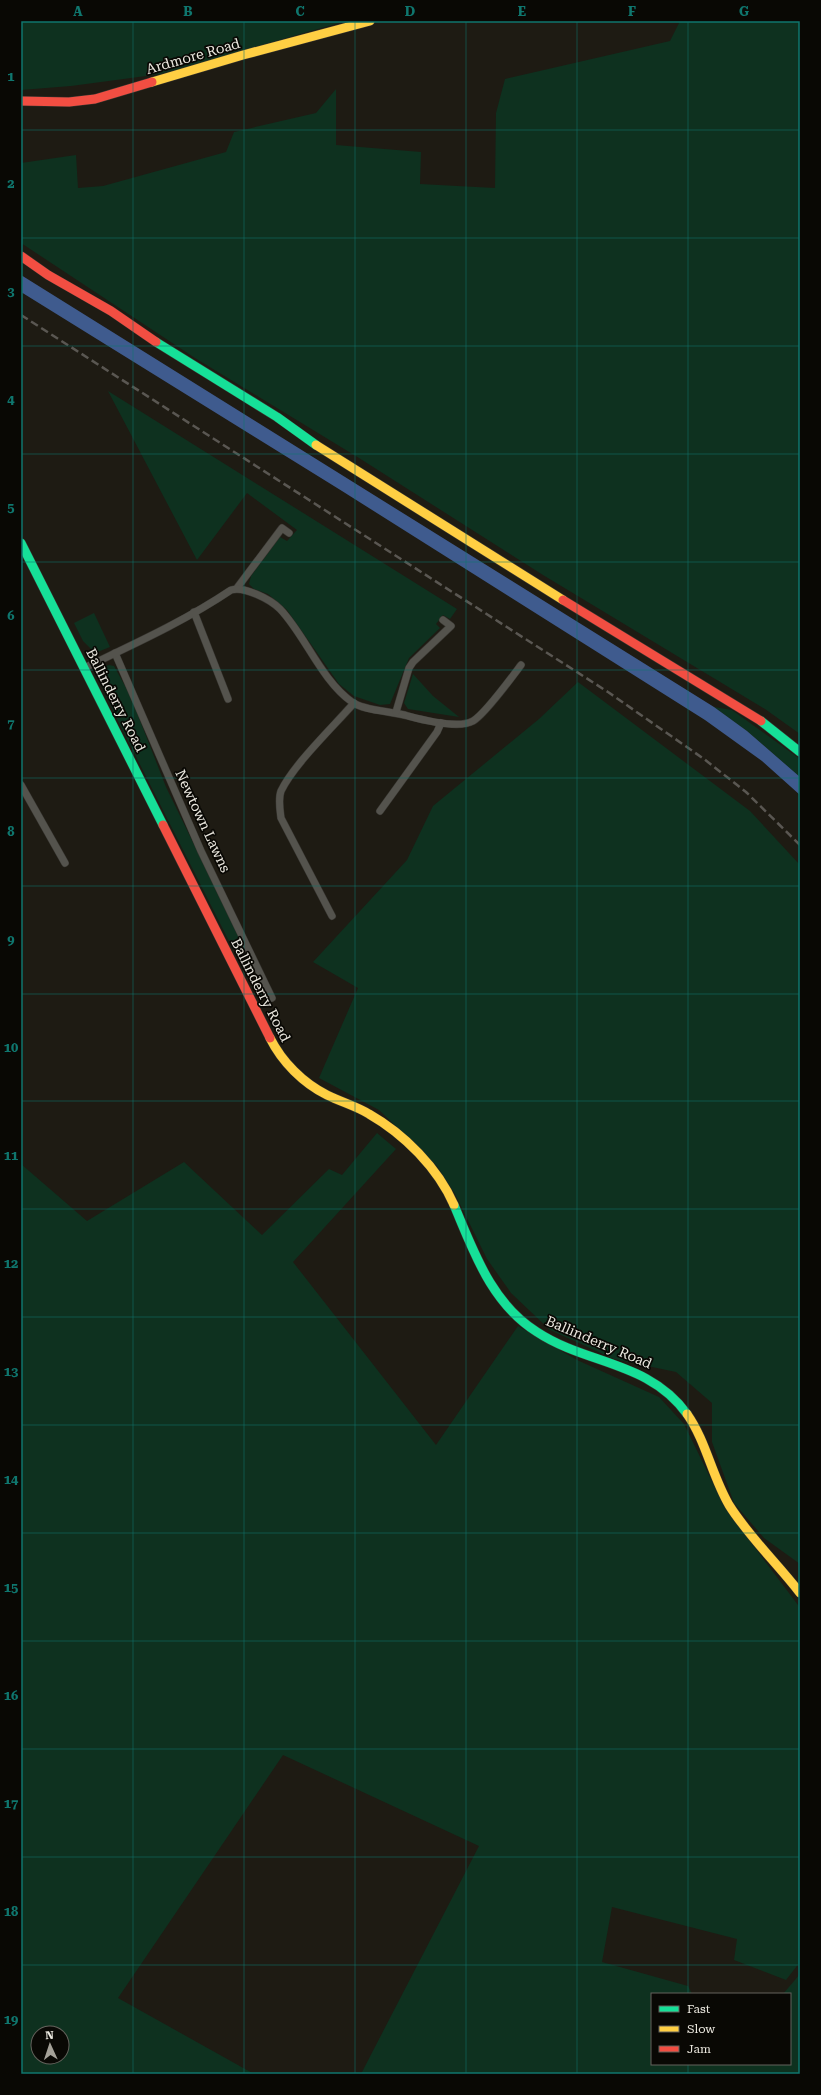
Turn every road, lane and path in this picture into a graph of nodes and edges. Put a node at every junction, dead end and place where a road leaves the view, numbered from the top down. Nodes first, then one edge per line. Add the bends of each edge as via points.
1 (370, 21) edge
2 (21, 101) edge
3 (21, 256) edge
4 (289, 534) dead end
5 (21, 543) edge
6 (237, 588) junction
7 (194, 612) junction
8 (443, 620) dead end
9 (115, 653) junction
10 (521, 665) dead end
11 (84, 668) junction
12 (228, 699) dead end
13 (354, 703) junction
14 (396, 712) junction
15 (441, 723) junction
16 (800, 752) edge
17 (21, 786) edge
18 (380, 811) dead end
19 (65, 863) dead end
20 (332, 916) dead end
21 (272, 998) dead end
22 (800, 1593) edge

1 - 2 street, Ardmore Road via 94,99 69,102
3 - 16 street via 531,581 740,707
4 - 6 street via 282,528
5 - 11 street, Ballinderry Road
6 - 7 street
6 - 13 street via 248,590 279,608 339,692
7 - 9 street
7 - 12 street
8 - 14 street via 451,626 409,668
9 - 11 street
9 - 21 street, Newtown Lawns via 201,851
10 - 15 street via 474,720 464,724
11 - 22 street, Ballinderry Road via 277,1053 315,1088 372,1115 406,1144 440,1180 475,1258 503,1300 523,1322 544,1336 654,1381 670,1393 698,1433 729,1505 760,1547 777,1563
13 - 14 street
13 - 20 street via 296,769 281,792 279,804 281,818
14 - 15 street
15 - 18 street
17 - 19 street

